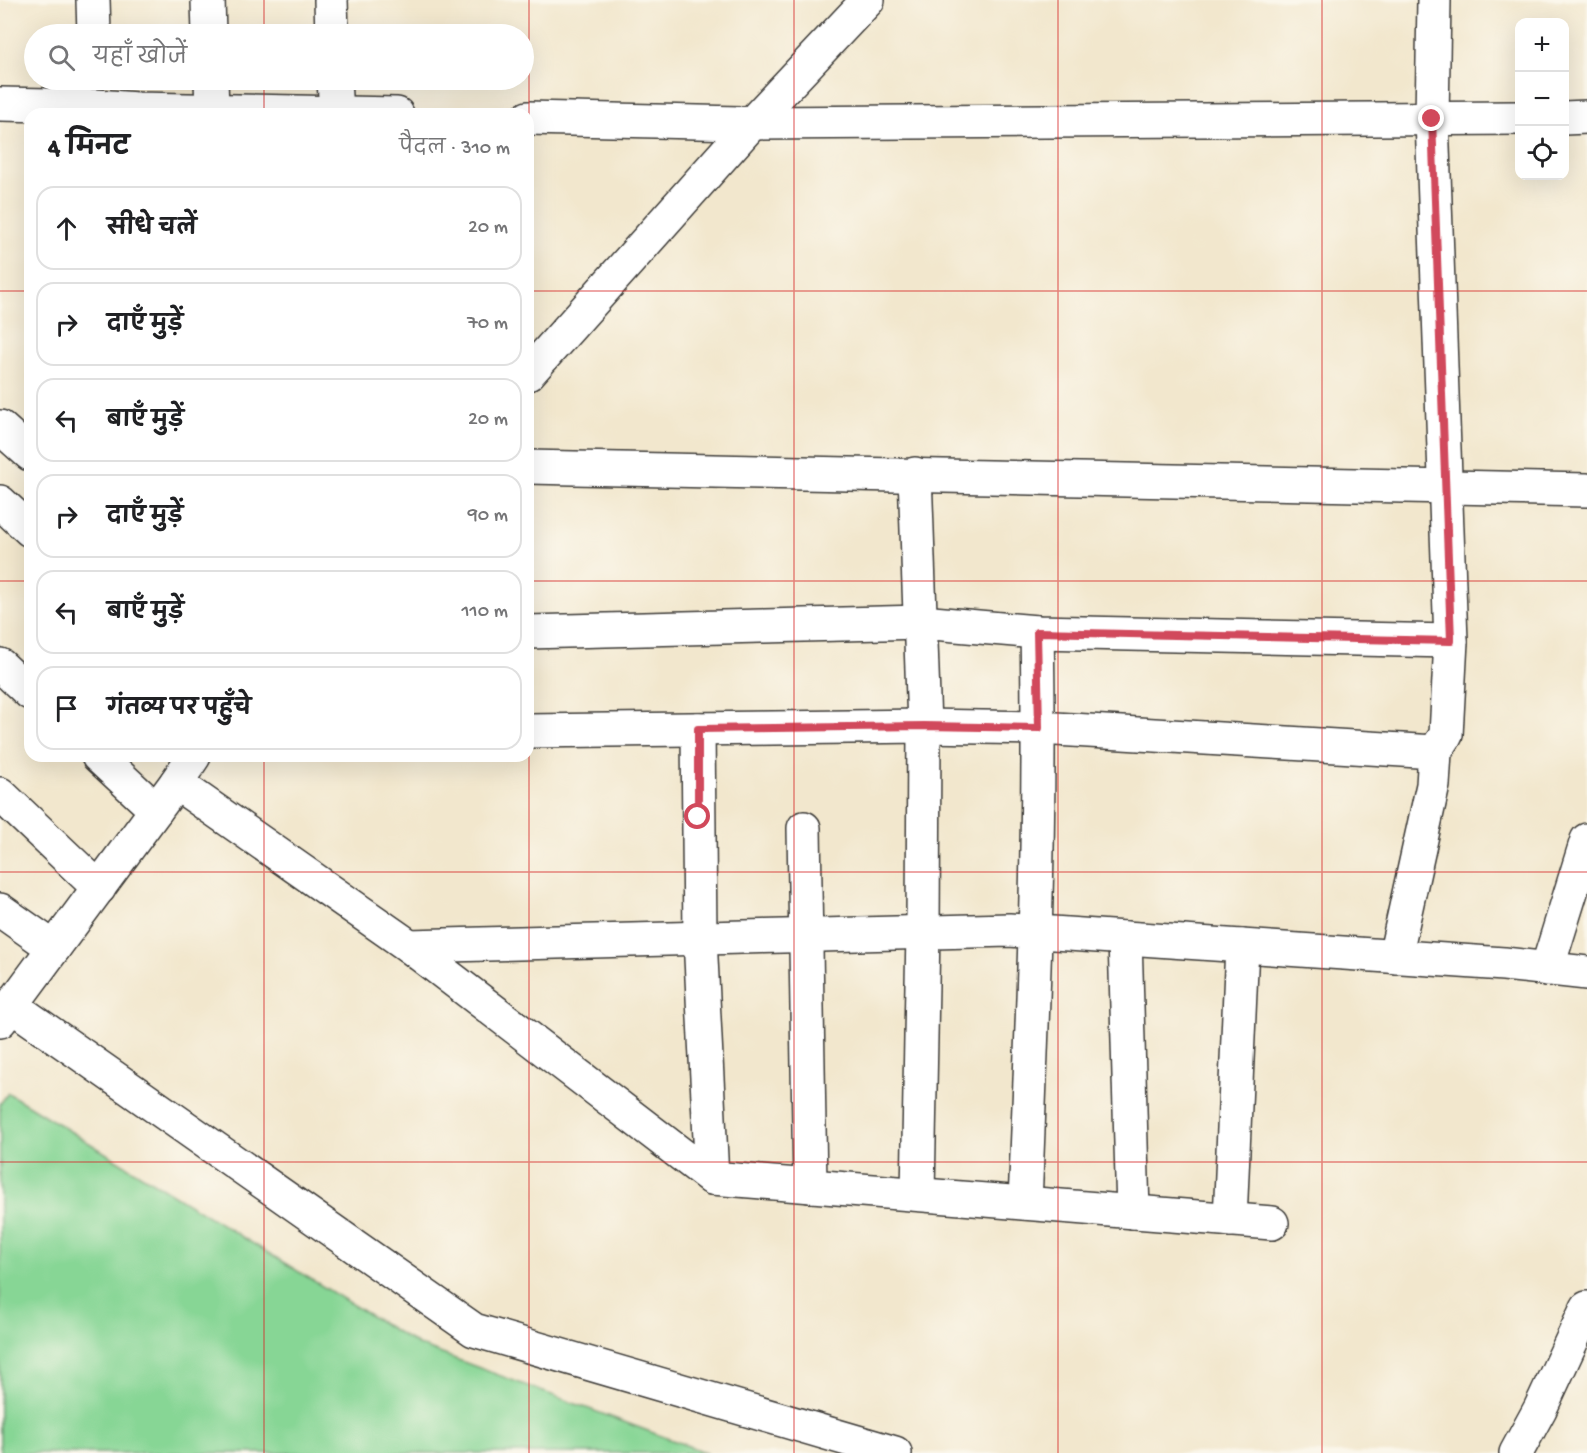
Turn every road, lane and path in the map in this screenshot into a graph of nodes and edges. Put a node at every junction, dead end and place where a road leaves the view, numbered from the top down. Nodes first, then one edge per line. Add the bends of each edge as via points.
1 (93, 0) edge
2 (208, 0) edge
3 (331, 0) edge
4 (868, 0) edge
5 (1434, 0) edge
6 (94, 24) edge
7 (209, 24) edge
8 (332, 24) edge
9 (335, 90) edge
10 (96, 93) edge
11 (211, 94) edge
12 (0, 104) edge
13 (128, 108) edge
14 (153, 108) edge
15 (303, 108) edge
16 (336, 108) edge
17 (1587, 117) edge
18 (534, 118) edge
19 (1515, 118) edge
20 (1569, 118) edge
21 (1432, 119) junction
22 (752, 123) junction
23 (534, 367) edge
24 (0, 427) edge
25 (24, 449) edge
26 (534, 466) edge
27 (915, 474) junction
28 (1444, 486) junction
29 (1587, 490) edge
30 (0, 502) edge
31 (24, 524) edge
32 (921, 622) junction
33 (534, 632) edge
34 (1037, 632) junction
35 (1451, 641) junction
36 (0, 665) edge
37 (24, 687) edge
38 (924, 726) junction
39 (1039, 728) junction
40 (698, 729) junction
41 (534, 731) edge
42 (1435, 752) junction
43 (104, 762) edge
44 (185, 769) edge
45 (0, 794) edge
46 (156, 810) junction
47 (804, 828) dead end
48 (1587, 840) edge
49 (99, 888) junction
50 (0, 910) edge
51 (923, 932) junction
52 (1036, 932) junction
53 (806, 935) junction
54 (700, 938) junction
55 (1125, 938) junction
56 (409, 946) junction
57 (1242, 946) junction
58 (54, 948) junction
59 (1395, 957) junction
60 (1547, 969) junction
61 (1587, 973) edge
62 (6, 1013) edge
63 (712, 1178) junction
64 (810, 1186) junction
65 (918, 1194) junction
66 (1025, 1203) junction
67 (1132, 1212) junction
68 (1230, 1220) junction
69 (1272, 1223) dead end
70 (1587, 1308) edge
71 (895, 1453) edge
72 (1516, 1453) edge

1 - 6 street
2 - 7 street
3 - 8 street
4 - 22 street
5 - 21 street
9 - 16 street
10 - 12 street
10 - 13 street
11 - 14 street
11 - 15 street
17 - 20 street
18 - 22 street
19 - 21 street
21 - 22 street
21 - 28 street
22 - 23 street
24 - 25 street
26 - 27 street
27 - 28 street
27 - 32 street
28 - 29 street
28 - 35 street
30 - 31 street
32 - 33 street
32 - 34 street
32 - 38 street
34 - 35 street
34 - 39 street
35 - 42 street via 1446,735
36 - 37 street
38 - 39 street
38 - 40 street
38 - 51 street
39 - 42 street
39 - 52 street
40 - 41 street
40 - 54 street
42 - 59 street via 1433,785
43 - 46 street
44 - 46 street
44 - 56 street
45 - 49 street
46 - 49 street
47 - 53 street
48 - 60 street
49 - 58 street
50 - 58 street
51 - 52 street
51 - 53 street
51 - 65 street
52 - 55 street
52 - 66 street
53 - 54 street
53 - 64 street
54 - 56 street
54 - 63 street
55 - 57 street
55 - 67 street
56 - 63 street
57 - 59 street
57 - 68 street
58 - 62 street
59 - 60 street
60 - 61 street
62 - 71 street via 474,1330
63 - 64 street
64 - 65 street
65 - 66 street
66 - 67 street
67 - 68 street
68 - 69 street
70 - 72 street

